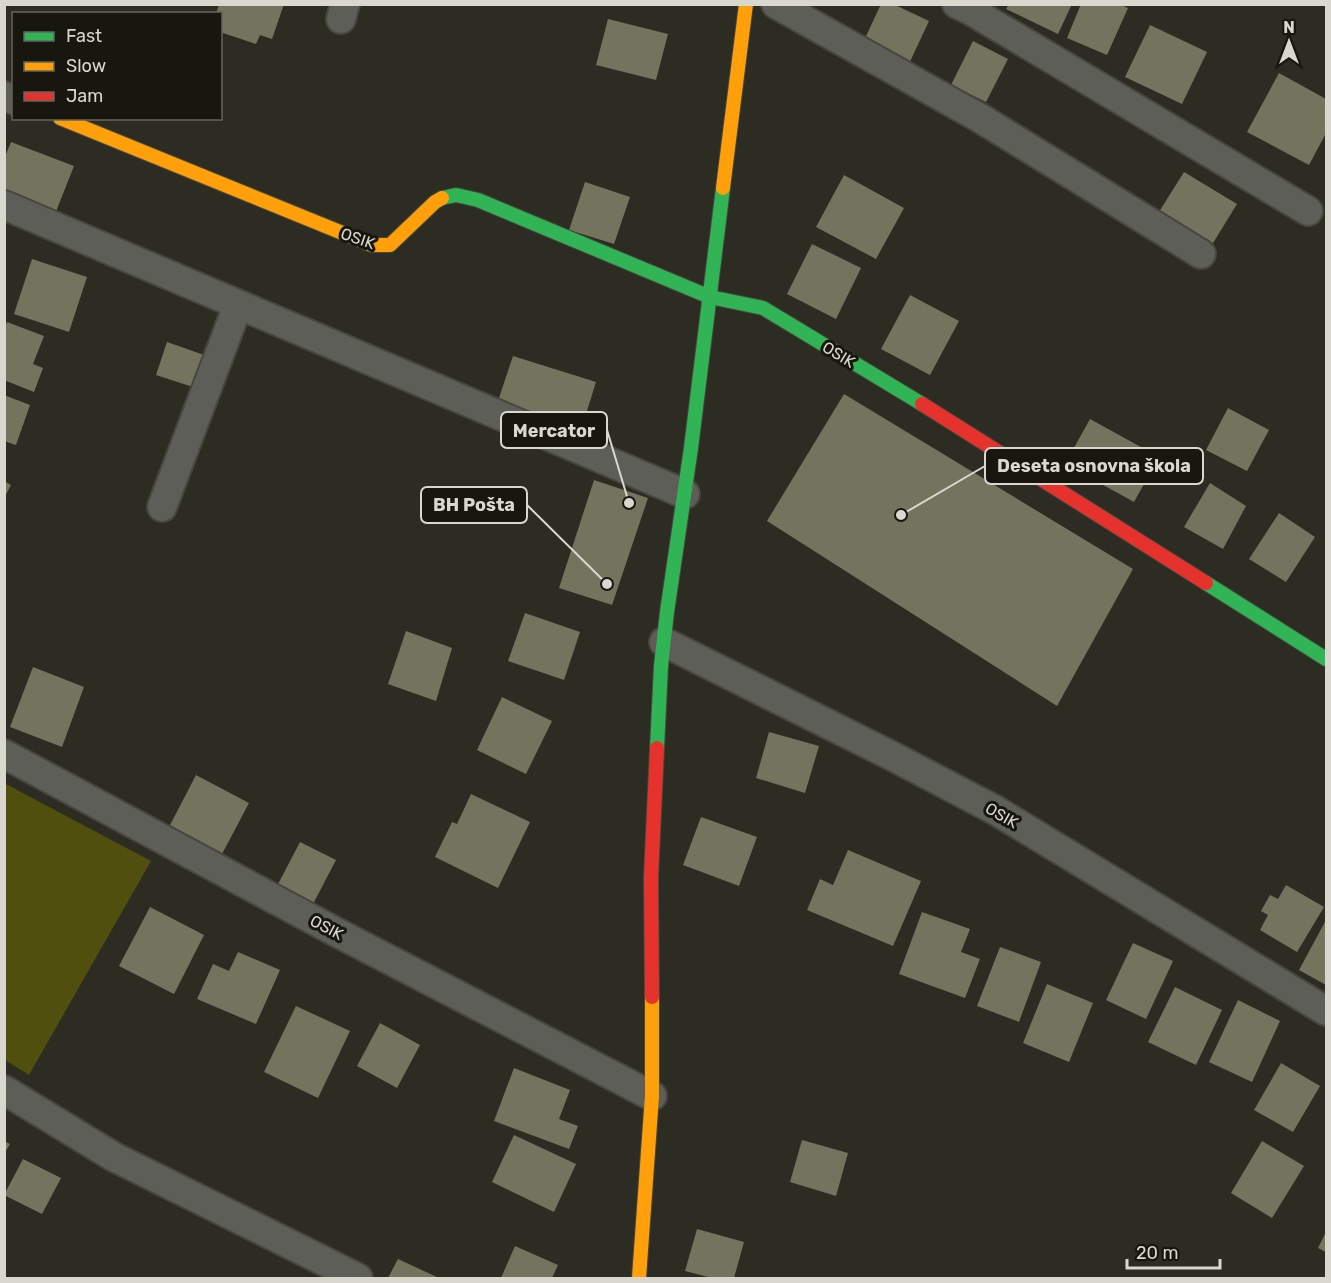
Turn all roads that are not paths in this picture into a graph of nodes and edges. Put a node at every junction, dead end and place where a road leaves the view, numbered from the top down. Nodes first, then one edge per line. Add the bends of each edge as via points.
1 (746, 4) edge
2 (776, 4) edge
3 (957, 4) edge
4 (65, 120) edge
5 (4, 205) edge
6 (1308, 211) dead end
7 (1201, 254) dead end
8 (710, 297) junction
9 (238, 305) junction
10 (685, 494) junction
11 (162, 507) dead end
12 (664, 642) junction
13 (1326, 659) edge
14 (4, 754) edge
15 (1326, 1011) edge
16 (4, 1090) edge
17 (651, 1096) junction
18 (358, 1278) edge
19 (641, 1278) edge

1 - 8 street
2 - 7 street via 980,118
3 - 6 street
4 - 8 street, OSIK via 372,245 390,245 435,202 456,195 478,200
5 - 9 street
8 - 10 street
8 - 13 street, OSIK via 763,308
9 - 10 street
9 - 11 street
10 - 12 street
12 - 15 street, OSIK via 995,810
12 - 17 street via 651,877
14 - 17 street, OSIK
16 - 18 street via 114,1156
17 - 19 street

